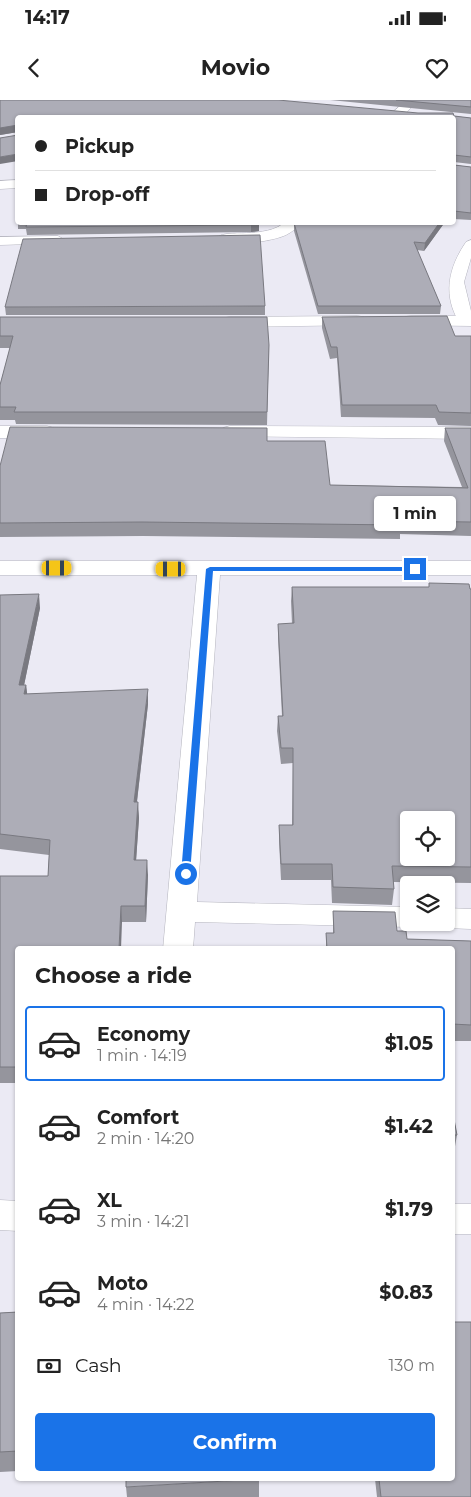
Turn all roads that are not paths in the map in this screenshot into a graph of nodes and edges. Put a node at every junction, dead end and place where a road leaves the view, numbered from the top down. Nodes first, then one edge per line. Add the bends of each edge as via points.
1 (414, 100) edge
2 (417, 114) edge
3 (15, 184) edge
4 (0, 185) edge
5 (290, 225) edge
6 (212, 238) edge
7 (77, 240) edge
8 (0, 241) edge
9 (471, 245) edge
10 (378, 321) edge
11 (398, 321) edge
12 (469, 321) edge
13 (209, 322) edge
14 (0, 432) edge
15 (69, 432) edge
16 (208, 432) edge
17 (471, 432) edge
18 (0, 568) edge
19 (471, 568) edge
20 (210, 569) junction
21 (182, 912) junction
22 (400, 917) edge
23 (455, 918) edge
24 (471, 918) edge
25 (178, 946) edge
26 (0, 1215) edge
27 (15, 1216) edge
28 (455, 1219) edge
29 (471, 1219) edge

1 - 2 street via 394,111
3 - 4 street
5 - 6 street via 280,234 269,236
7 - 8 street
9 - 12 street via 459,263 455,279 457,299
10 - 13 street
11 - 12 street
14 - 15 street
16 - 17 street
18 - 20 street
19 - 20 street
20 - 21 street
21 - 22 street
21 - 25 street
23 - 24 street
26 - 27 street
28 - 29 street

